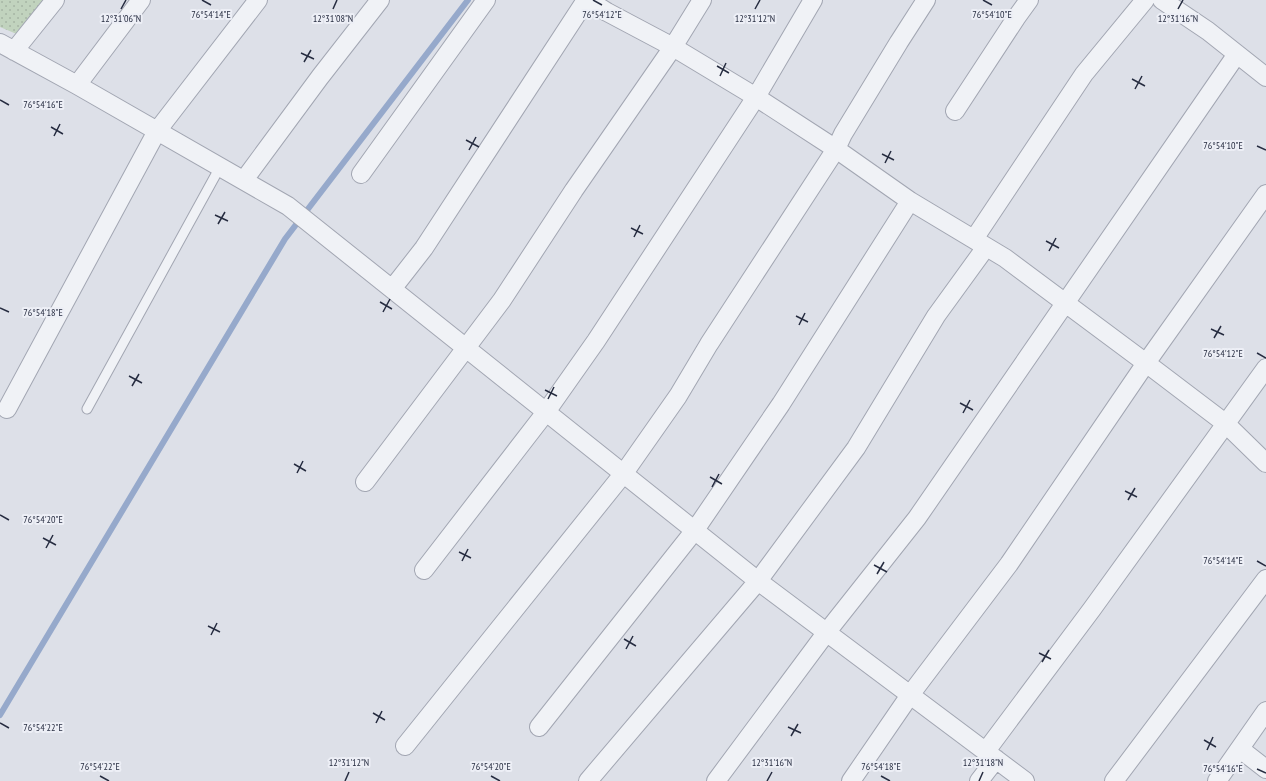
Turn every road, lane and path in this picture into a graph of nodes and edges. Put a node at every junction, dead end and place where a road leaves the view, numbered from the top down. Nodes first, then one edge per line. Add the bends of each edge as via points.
1 (55, 0) edge
2 (141, 0) edge
3 (258, 0) edge
4 (380, 0) edge
5 (486, 0) edge
6 (587, 0) edge
7 (702, 0) edge
8 (813, 0) edge
9 (926, 0) edge
10 (1029, 0) edge
11 (1145, 0) edge
12 (1162, 0) edge
13 (7, 47) edge
14 (673, 47) junction
15 (1237, 54) junction
16 (1266, 77) edge
17 (77, 85) junction
18 (756, 97) junction
19 (955, 111) dead end
20 (157, 131) junction
21 (836, 149) junction
22 (220, 167) junction
23 (361, 174) dead end
24 (244, 180) junction
25 (1266, 194) edge
26 (910, 201) junction
27 (980, 243) junction
28 (392, 289) junction
29 (1066, 303) junction
30 (466, 348) junction
31 (1146, 362) junction
32 (1266, 368) edge
33 (7, 409) dead end
34 (87, 409) dead end
35 (546, 412) junction
36 (1225, 423) junction
37 (1266, 463) edge
38 (624, 474) junction
39 (365, 482) dead end
40 (694, 530) junction
41 (424, 570) dead end
42 (1266, 579) edge
43 (758, 581) junction
44 (826, 633) junction
45 (910, 694) junction
46 (1266, 711) edge
47 (539, 727) dead end
48 (405, 746) dead end
49 (1240, 748) junction
50 (991, 755) junction
51 (1266, 769) edge
52 (588, 781) edge
53 (716, 781) edge
54 (851, 781) edge
55 (979, 781) edge
56 (1025, 781) edge
57 (1114, 781) edge
58 (1217, 781) edge

1 - 13 street
2 - 17 street
3 - 20 street
4 - 24 street
5 - 23 street
6 - 14 street
6 - 28 street via 424,248
7 - 14 street
8 - 18 street
9 - 21 street
10 - 19 street
11 - 27 street via 1084,74
12 - 15 street
13 - 17 street
14 - 18 street
14 - 30 street via 502,300
15 - 16 street
15 - 29 street
17 - 20 street
18 - 21 street
18 - 35 street via 596,341
20 - 22 street
20 - 33 street
21 - 26 street
21 - 38 street via 678,396
22 - 24 street
22 - 34 lane
24 - 28 street via 288,206
25 - 31 street
26 - 27 street
26 - 40 street via 781,404
27 - 29 street via 1005,258
27 - 43 street via 856,448
28 - 30 street
29 - 31 street
29 - 44 street via 917,518
30 - 35 street
30 - 39 street
31 - 36 street
31 - 45 street via 1009,564
32 - 36 street
35 - 38 street
35 - 41 street
36 - 37 street
36 - 50 street
38 - 40 street
38 - 48 street
40 - 43 street
40 - 47 street
42 - 57 street
43 - 44 street
43 - 52 street
44 - 45 street
44 - 53 street
45 - 50 street
45 - 54 street
46 - 49 street
49 - 51 street
49 - 58 street
50 - 55 street
50 - 56 street

